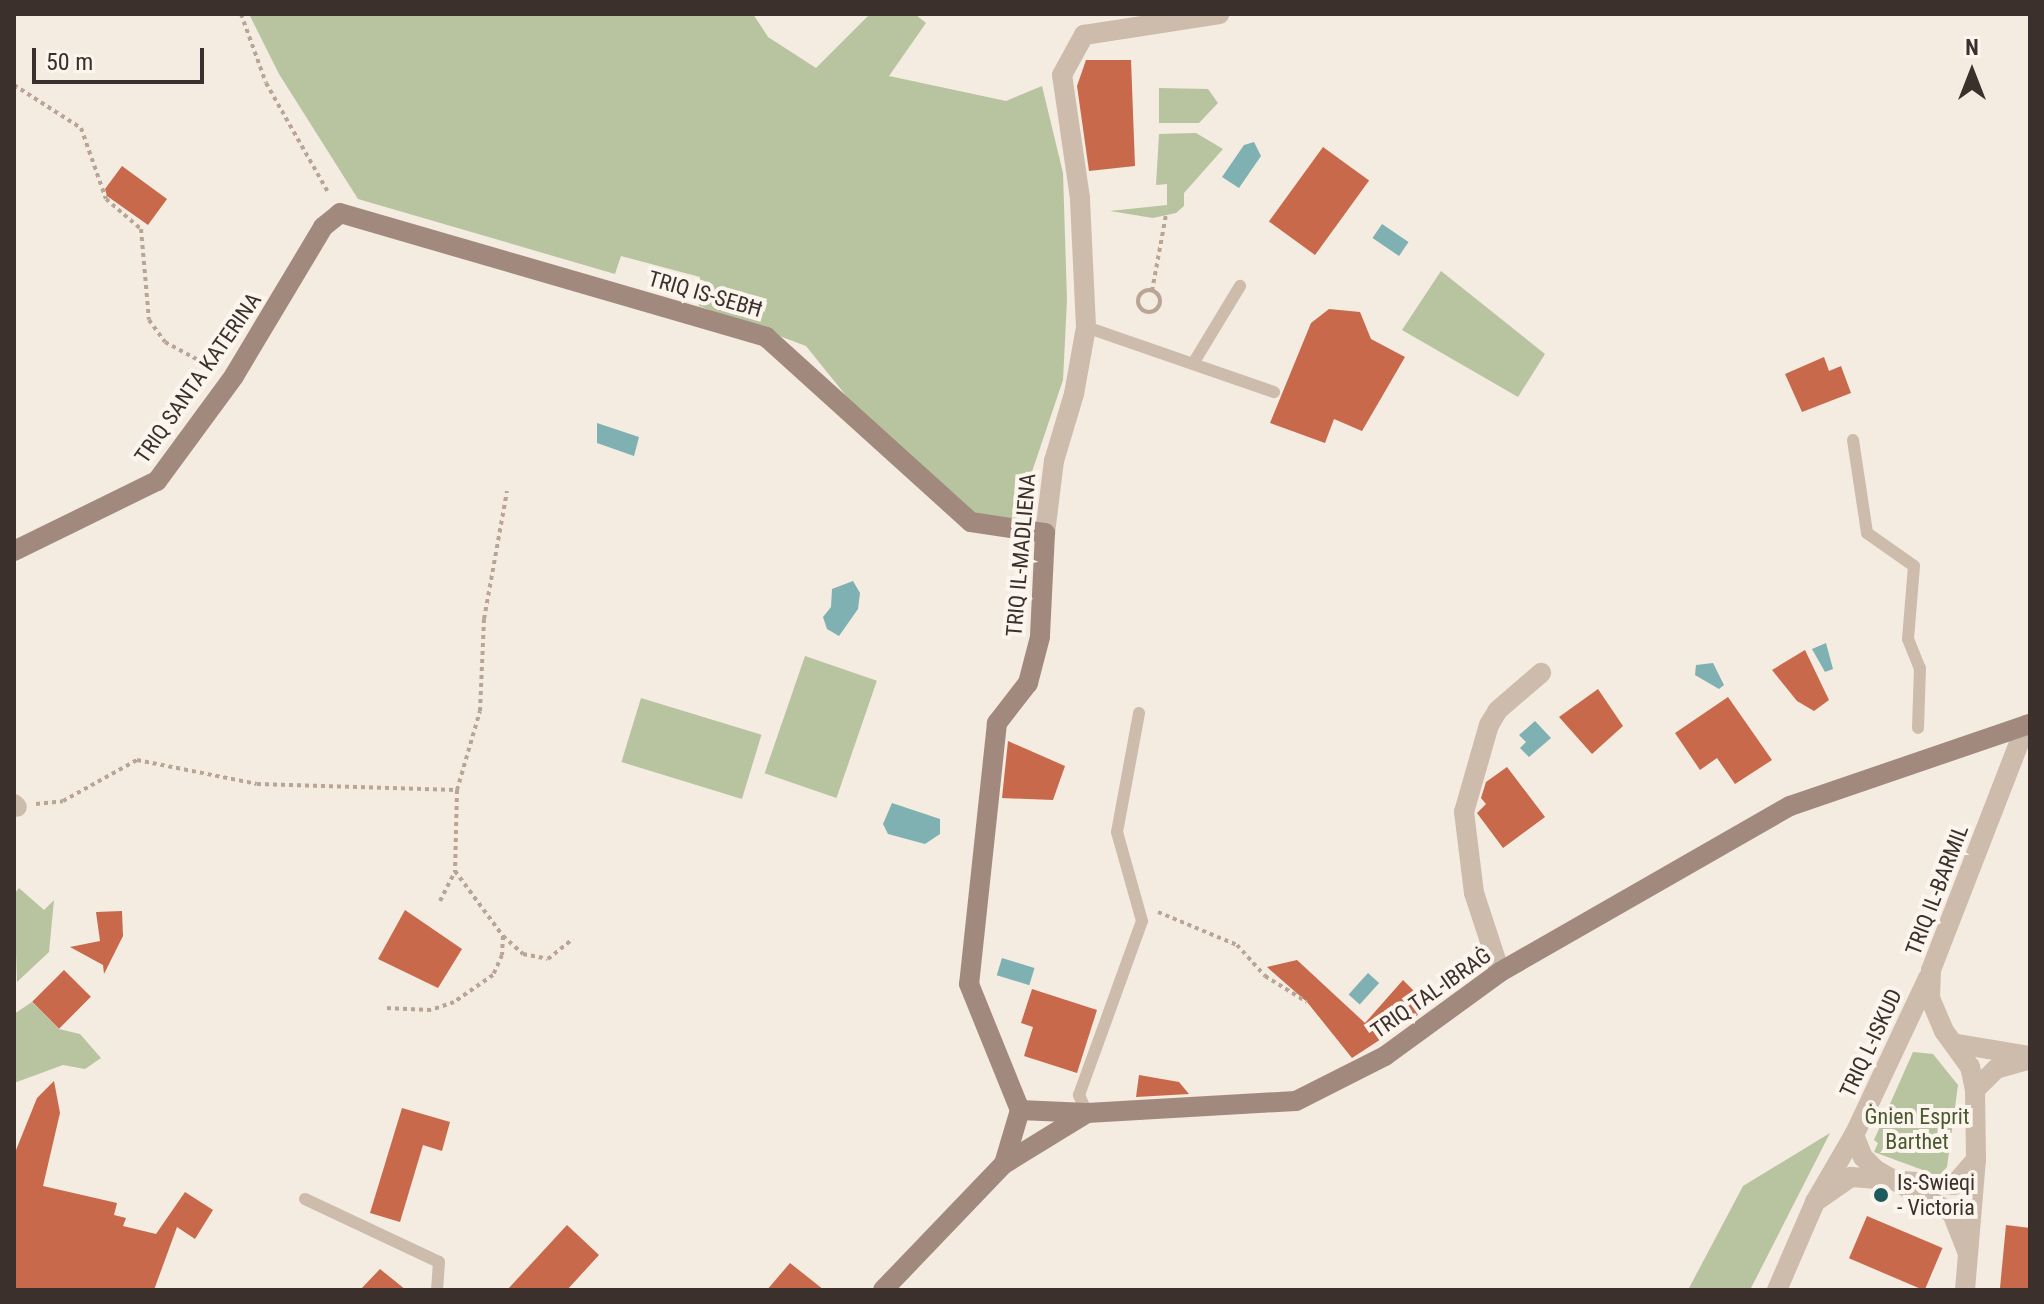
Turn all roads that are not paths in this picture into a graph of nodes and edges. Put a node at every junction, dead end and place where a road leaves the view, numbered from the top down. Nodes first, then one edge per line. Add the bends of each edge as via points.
1 (1219, 14) edge
2 (340, 213) joint
3 (1240, 286) dead end
4 (1086, 327) junction
5 (1194, 362) junction
6 (1274, 392) dead end
7 (1853, 440) dead end
8 (1045, 533) junction
9 (14, 551) edge
10 (1541, 673) dead end
11 (1139, 713) dead end
12 (2028, 724) edge
13 (1918, 728) dead end
14 (1931, 970) junction
15 (1500, 972) junction
16 (1951, 1038) junction
17 (1899, 1042) junction
18 (2030, 1058) edge
19 (1975, 1090) junction
20 (1020, 1110) junction
21 (1087, 1113) junction
22 (1854, 1135) junction
23 (1976, 1160) junction
24 (1004, 1164) junction
25 (1899, 1182) junction
26 (305, 1199) dead end
27 (1815, 1202) junction
28 (1970, 1258) junction
29 (437, 1290) edge
30 (883, 1290) edge
31 (1777, 1290) edge
32 (1965, 1290) edge

1 - 4 street, TRIQ IL-MADLIENA via 1084,35 1062,75 1080,198
2 - 8 main road, TRIQ IS-SEBĦ via 766,337 971,522
2 - 9 main road, TRIQ SANTA KATERINA via 323,227 234,376 157,481
3 - 5 lane
4 - 5 lane
4 - 8 street, TRIQ IL-MADLIENA via 1054,461
5 - 6 lane
7 - 13 lane via 1867,533 1914,566 1908,639 1920,668
8 - 20 main road, TRIQ IL-MADLIENA via 1040,637 1028,683 997,723 969,984
10 - 15 street via 1498,710 1489,725 1464,812 1474,893
11 - 21 lane via 1117,832 1142,921 1079,1095
12 - 14 street, TRIQ IL-BARMIL
12 - 15 main road, TRIQ TAL-IBRAĠ via 1790,806
14 - 16 street, TRIQ IL-BARMIL via 1930,998
14 - 17 street, TRIQ L-ISKUD
15 - 21 main road, TRIQ TAL-IBRAĠ via 1385,1056 1296,1101
16 - 17 street via 1927,1027
16 - 18 street
16 - 19 street, TRIQ IL-BARMIL
17 - 22 street, TRIQ L-ISKUD
18 - 19 street via 1996,1069
19 - 23 street, TRIQ IL-BARMIL
20 - 21 main road
20 - 24 main road
21 - 24 main road, TRIQ TAL-IBRAĠ
22 - 25 street via 1863,1157
22 - 27 street, TRIQ L-ISKUD
23 - 25 street via 1954,1185
23 - 28 street, TRIQ IL-BARMIL
24 - 30 main road, TRIQ TAL-IBRAĠ
25 - 27 street via 1851,1177
25 - 28 street via 1952,1213
26 - 29 lane via 439,1262
27 - 31 street, TRIQ L-ISKUD
28 - 32 street, TRIQ IL-BARMIL

